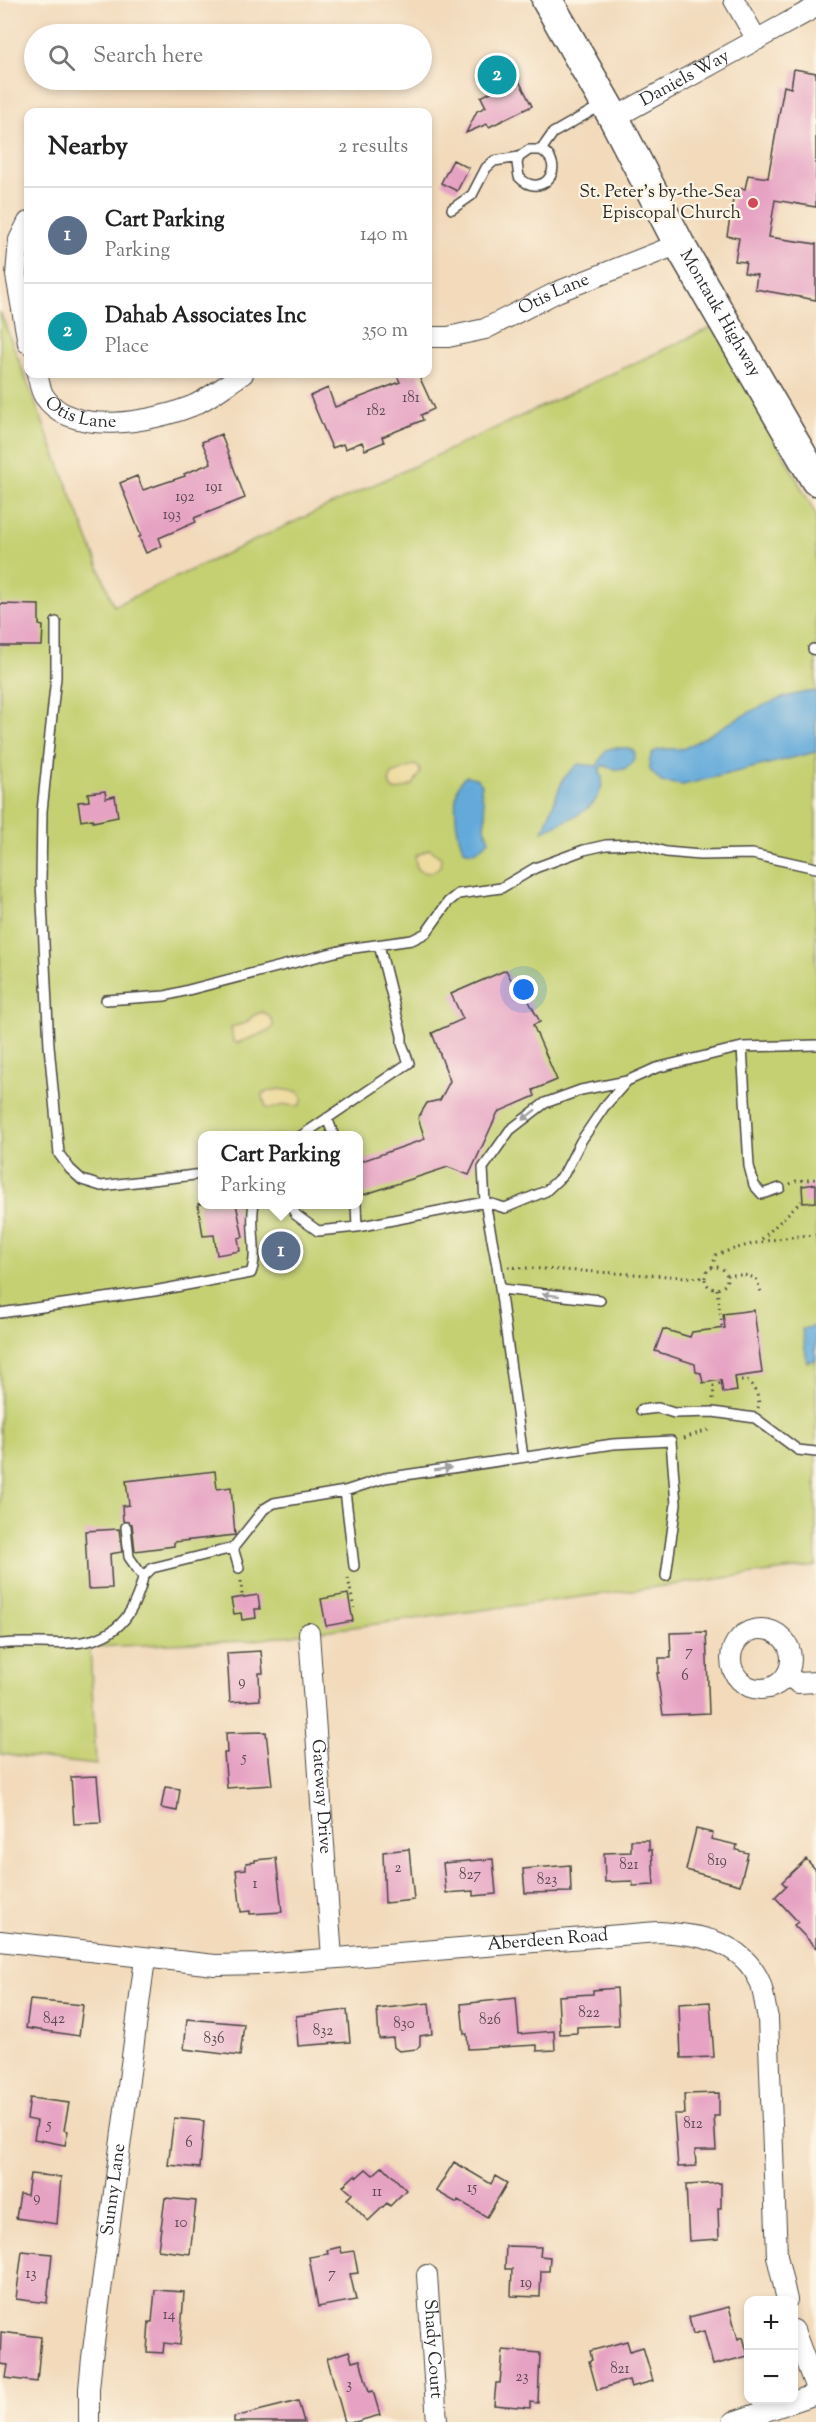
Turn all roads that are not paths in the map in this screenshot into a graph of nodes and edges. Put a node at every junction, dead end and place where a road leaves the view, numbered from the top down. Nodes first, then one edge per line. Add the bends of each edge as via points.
1 (547, 0) edge
2 (734, 0) edge
3 (816, 7) edge
4 (757, 40) junction
5 (610, 111) junction
6 (541, 150) junction
7 (519, 157) junction
8 (452, 209) dead end
9 (24, 230) edge
10 (679, 244) junction
11 (24, 321) edge
12 (432, 337) edge
13 (38, 378) edge
14 (237, 378) edge
15 (812, 468) edge
16 (56, 621) dead end
17 (816, 868) edge
18 (379, 945) junction
19 (106, 1000) dead end
20 (816, 1045) edge
21 (742, 1047) junction
22 (627, 1081) junction
23 (327, 1118) junction
24 (308, 1131) edge
25 (332, 1131) edge
26 (198, 1175) edge
27 (780, 1188) road end
28 (485, 1202) junction
29 (253, 1209) edge
30 (293, 1209) edge
31 (356, 1209) edge
32 (357, 1227) junction
33 (501, 1289) junction
34 (600, 1300) dead end
35 (0, 1313) edge
36 (641, 1410) dead end
37 (816, 1452) edge
38 (523, 1457) junction
39 (345, 1491) junction
40 (126, 1527) dead end
41 (233, 1548) junction
42 (354, 1566) road end
43 (239, 1568) dead end
44 (666, 1576) dead end
45 (143, 1577) junction
46 (309, 1633) dead end
47 (0, 1644) edge
48 (787, 1675) dead end
49 (816, 1682) edge
50 (0, 1941) edge
51 (332, 1958) junction
52 (144, 1959) junction
53 (427, 2275) dead end
54 (786, 2296) edge
55 (798, 2341) edge
56 (816, 2389) edge
57 (816, 2394) edge
58 (89, 2422) edge
59 (438, 2422) edge
60 (733, 2422) edge

1 - 5 main road, Montauk Highway
2 - 4 street
3 - 4 street, Daniels Way
4 - 5 street, Daniels Way
5 - 6 lane via 553,133
5 - 10 main road, Montauk Highway
6 - 7 lane via 529,150
6 - 7 lane via 550,156 553,168 542,184 528,184 519,177
7 - 8 lane via 494,161 472,195
9 - 11 street via 19,240 16,275
10 - 12 street, Otis Lane via 557,292 485,330
10 - 15 main road, Montauk Highway
13 - 14 street, Otis Lane via 43,394 56,408 80,420 105,423 150,417 193,405
16 - 26 lane via 56,677 42,812 41,882 59,1154 82,1180 101,1186
17 - 18 lane via 752,854 700,855 638,844 606,845 535,868 501,888 458,894 426,933 412,940
18 - 19 lane via 347,949 165,996
18 - 23 lane via 409,1063
20 - 21 lane
21 - 22 lane via 656,1068
21 - 27 lane via 749,1166 754,1185 762,1194
22 - 28 lane via 604,1107 564,1174 546,1191 505,1208
22 -> 28 lane via 545,1103 510,1130 483,1168
23 - 24 lane
23 - 25 lane
28 - 32 lane
28 - 33 lane
29 - 35 lane via 255,1264 251,1273
30 - 32 lane via 318,1231
31 - 32 lane
34 -> 33 lane
33 - 38 lane
36 - 37 lane via 658,1408 674,1413 713,1412 755,1418 798,1450
39 -> 38 lane via 385,1478
38 - 44 lane via 613,1444 671,1441 676,1504
39 - 41 lane via 274,1503 264,1509
39 - 42 lane
40 - 45 lane via 129,1557
41 - 43 lane
41 - 45 lane via 152,1568
45 - 47 lane via 124,1622 101,1639
46 - 51 street, Gateway Drive
48 - 49 street via 798,1683
50 - 52 street, Aberdeen Road
51 - 52 street, Aberdeen Road via 215,1965
51 - 54 street, Aberdeen Road via 657,1932 689,1933 717,1940 743,1959 759,1982 768,2018 777,2256
52 - 58 street, Sunny Lane via 92,2358
53 - 59 street, Shady Court
55 - 56 street
57 - 60 street

